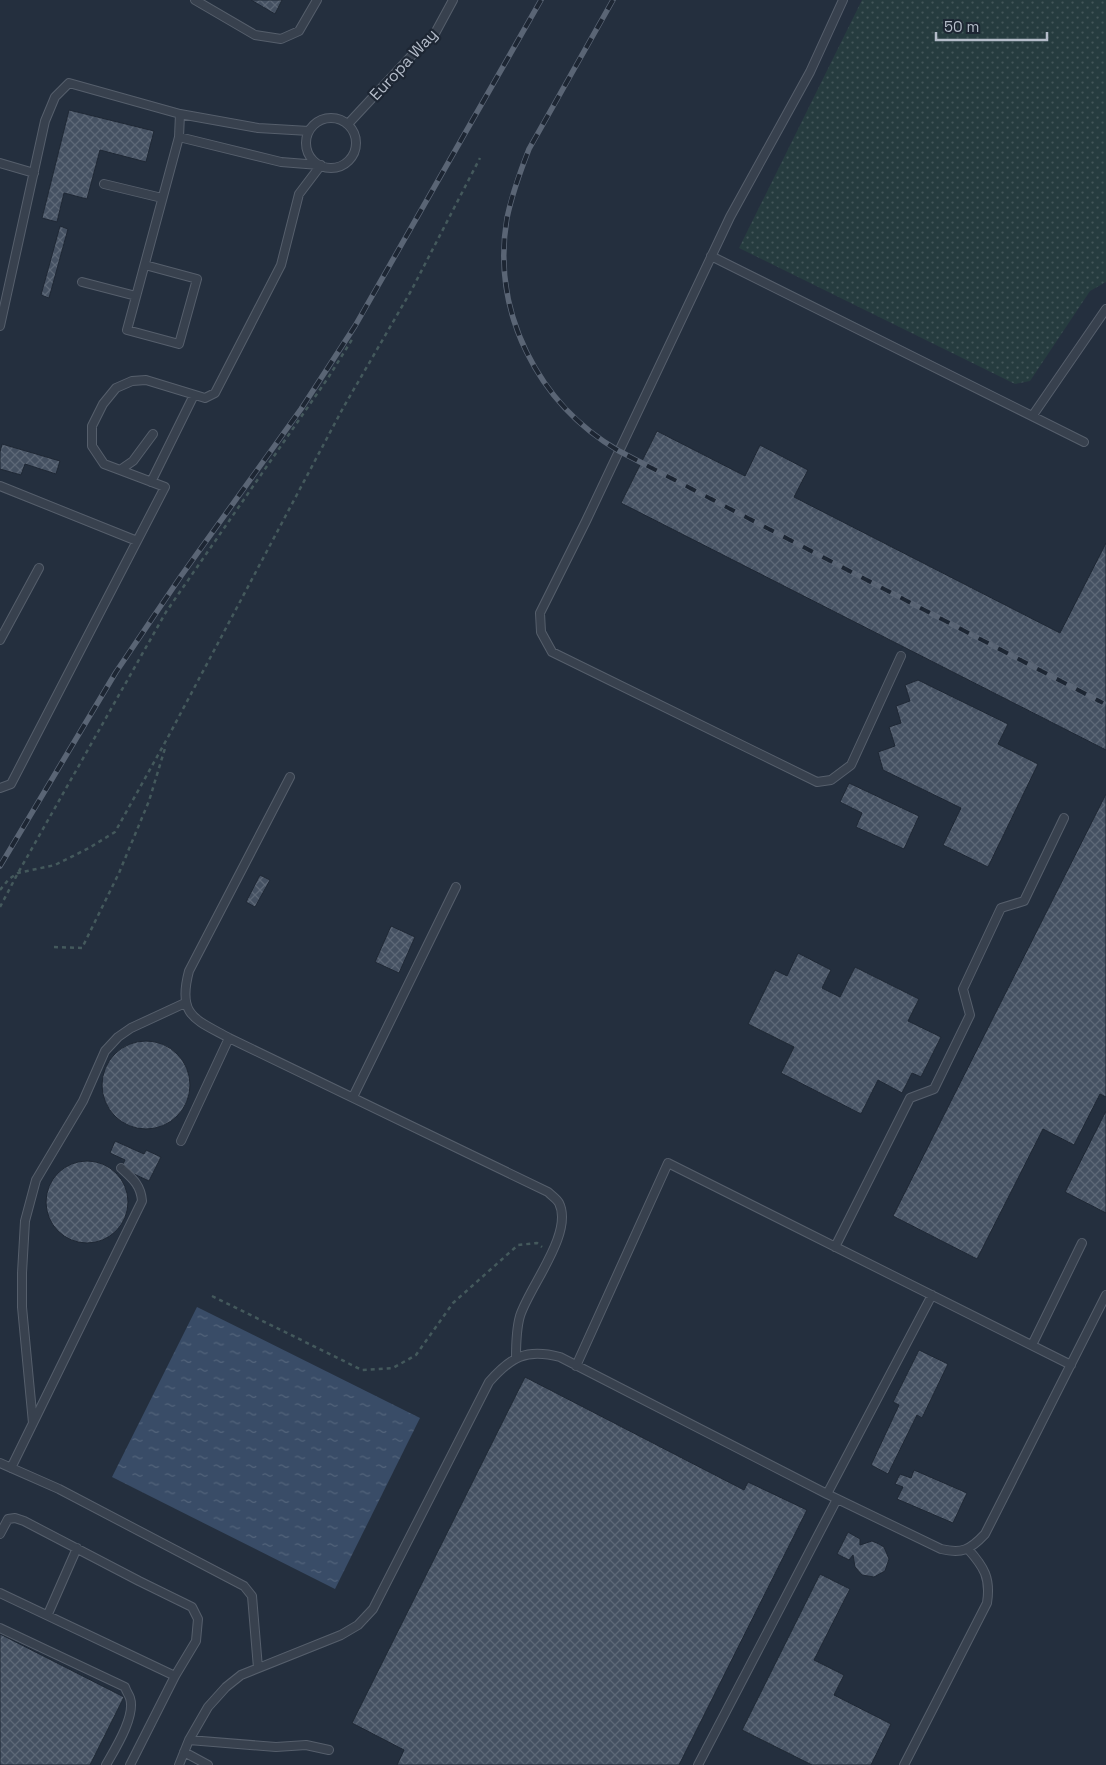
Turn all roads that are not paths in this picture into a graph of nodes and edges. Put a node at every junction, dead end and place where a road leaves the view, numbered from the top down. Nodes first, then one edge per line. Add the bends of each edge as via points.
1 (195, 0) edge
2 (317, 0) edge
3 (453, 0) edge
4 (843, 0) edge
5 (180, 114) junction
6 (348, 124) junction
7 (309, 131) junction
8 (179, 137) junction
9 (0, 163) edge
10 (320, 165) junction
11 (34, 173) junction
12 (104, 184) dead end
13 (162, 198) junction
14 (711, 256) junction
15 (144, 265) junction
16 (82, 282) dead end
17 (136, 296) junction
18 (1106, 309) edge
19 (0, 326) edge
20 (194, 395) junction
21 (1033, 415) junction
22 (153, 434) dead end
23 (1084, 442) dead end
24 (120, 470) junction
25 (151, 482) junction
26 (0, 486) edge
27 (138, 541) junction
28 (39, 568) dead end
29 (0, 640) edge
30 (901, 656) dead end
31 (290, 777) dead end
32 (0, 788) edge
33 (1064, 818) dead end
34 (456, 887) dead end
35 (185, 1003) junction
36 (229, 1038) junction
37 (353, 1097) junction
38 (181, 1141) dead end
39 (120, 1168) dead end
40 (1082, 1242) dead end
41 (835, 1247) junction
42 (932, 1295) junction
43 (1106, 1295) edge
44 (1032, 1345) junction
45 (516, 1358) junction
46 (1071, 1365) junction
47 (576, 1366) junction
48 (33, 1423) junction
49 (0, 1463) edge
50 (10, 1468) junction
51 (827, 1494) junction
52 (838, 1499) junction
53 (0, 1534) edge
54 (77, 1548) junction
55 (968, 1549) junction
56 (0, 1593) edge
57 (48, 1614) junction
58 (0, 1628) edge
59 (258, 1668) junction
60 (175, 1676) junction
61 (189, 1740) junction
62 (330, 1750) dead end
63 (184, 1752) junction
64 (106, 1765) edge
65 (130, 1765) edge
66 (179, 1765) edge
67 (208, 1765) edge
68 (698, 1765) edge
69 (904, 1765) edge

1 - 2 lane via 255,35 281,39 299,31
3 - 6 lane, Europa Way via 433,37
4 - 14 lane via 810,72
5 - 7 lane via 258,128
5 - 8 lane
5 - 11 lane via 69,83 55,97 45,121
6 - 7 lane via 330,118 321,120
6 - 10 lane via 356,139 352,156 337,167
7 - 10 lane via 307,148
8 - 10 lane via 281,162
8 - 13 lane
9 - 11 lane
10 - 20 lane via 299,194 282,265 215,393 204,398
11 - 19 lane
12 - 13 lane
13 - 15 lane
14 - 21 lane
14 - 30 lane via 540,613 541,632 552,652 817,782 831,780 851,765
15 - 17 lane
15 - 17 lane via 197,279 179,344 127,330
16 - 17 lane
18 - 21 lane
20 - 24 lane via 146,380 132,381 116,388 92,426 92,446 104,464
20 - 25 lane
21 - 23 lane
22 - 24 lane via 134,461
24 - 25 lane
25 - 27 lane via 165,486
26 - 27 lane
27 - 32 lane via 11,784
28 - 29 lane
31 - 35 lane via 189,971
33 - 41 lane via 1024,901 1001,908 963,988 970,1015 934,1089 910,1098
34 - 37 lane
35 - 36 lane via 198,1021
35 - 48 lane via 131,1028 105,1051 83,1101 36,1180 25,1222 22,1272 22,1307
36 - 37 lane
36 - 38 lane
37 - 45 lane via 548,1192 558,1201 562,1212 561,1226 552,1253 520,1316
39 - 48 lane via 142,1190 142,1201
40 - 44 lane
41 - 42 lane
41 - 47 lane via 668,1163
42 - 44 lane
42 - 51 lane
43 - 46 lane
44 - 46 lane
45 - 47 lane via 544,1353
45 - 59 lane via 489,1382 372,1609 341,1635
46 - 55 lane via 985,1534
47 - 51 lane
48 - 50 lane
49 - 50 lane
50 - 59 lane via 59,1489 244,1586 252,1596
51 - 52 lane
52 - 55 lane via 941,1549 953,1552
52 - 68 lane
53 - 54 lane via 8,1519 15,1518
54 - 57 lane
54 - 60 lane via 192,1607 198,1619 196,1640
55 - 69 lane via 986,1574 989,1588 987,1603
56 - 57 lane
57 - 60 lane
58 - 64 lane via 125,1688 131,1700 129,1716
59 - 61 lane via 241,1675 226,1687 208,1707
60 - 65 lane
61 - 62 lane via 276,1747 306,1745
61 - 63 lane
63 - 66 lane
63 - 67 lane

